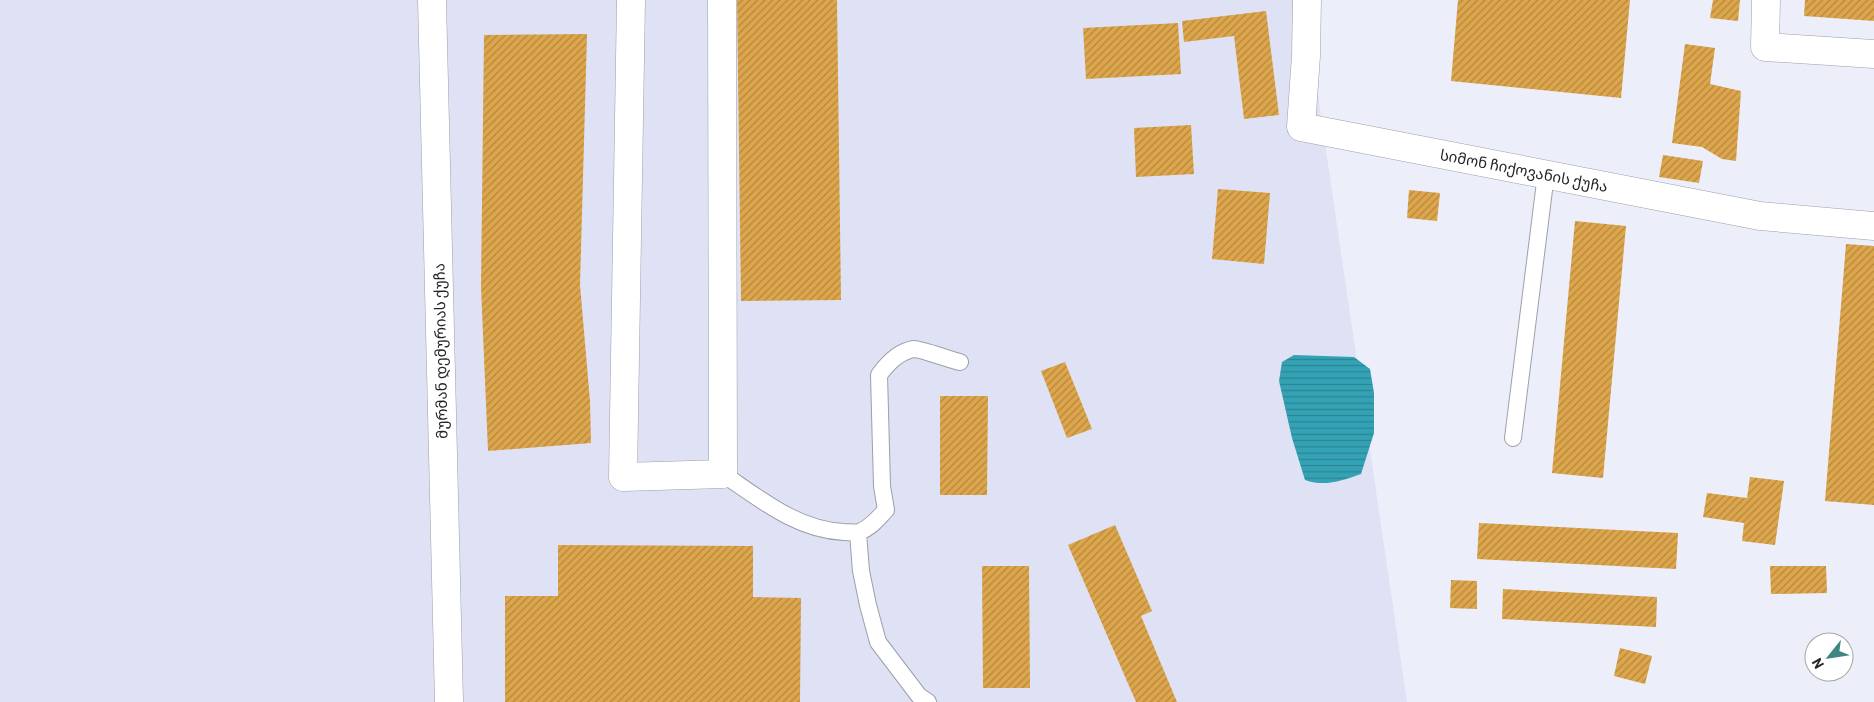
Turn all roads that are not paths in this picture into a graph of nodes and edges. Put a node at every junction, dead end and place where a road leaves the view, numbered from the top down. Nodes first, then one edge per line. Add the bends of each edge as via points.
1 (432, 0) edge
2 (631, 0) edge
3 (722, 0) edge
4 (1307, 0) edge
5 (1766, 0) edge
6 (1874, 54) edge
7 (1546, 174) junction
8 (1874, 226) edge
9 (960, 362) dead end
10 (1513, 438) dead end
11 (723, 474) junction
12 (858, 532) junction
13 (449, 702) edge
14 (928, 702) edge

1 - 13 street, მურმან დემურიას ქუჩა
2 - 11 street via 622,477
3 - 11 street
4 - 7 street, სიმონ ჩიქოვანის ქუჩა via 1301,127
5 - 6 street via 1765,47
7 - 8 street, სიმონ ჩიქოვანის ქუჩა via 1760,216
7 - 10 lane
9 - 12 lane via 914,349 886,364 879,374 882,486 886,510 872,525
11 - 12 lane via 776,510 811,527 832,532
12 - 14 lane via 861,571 878,642 919,696

